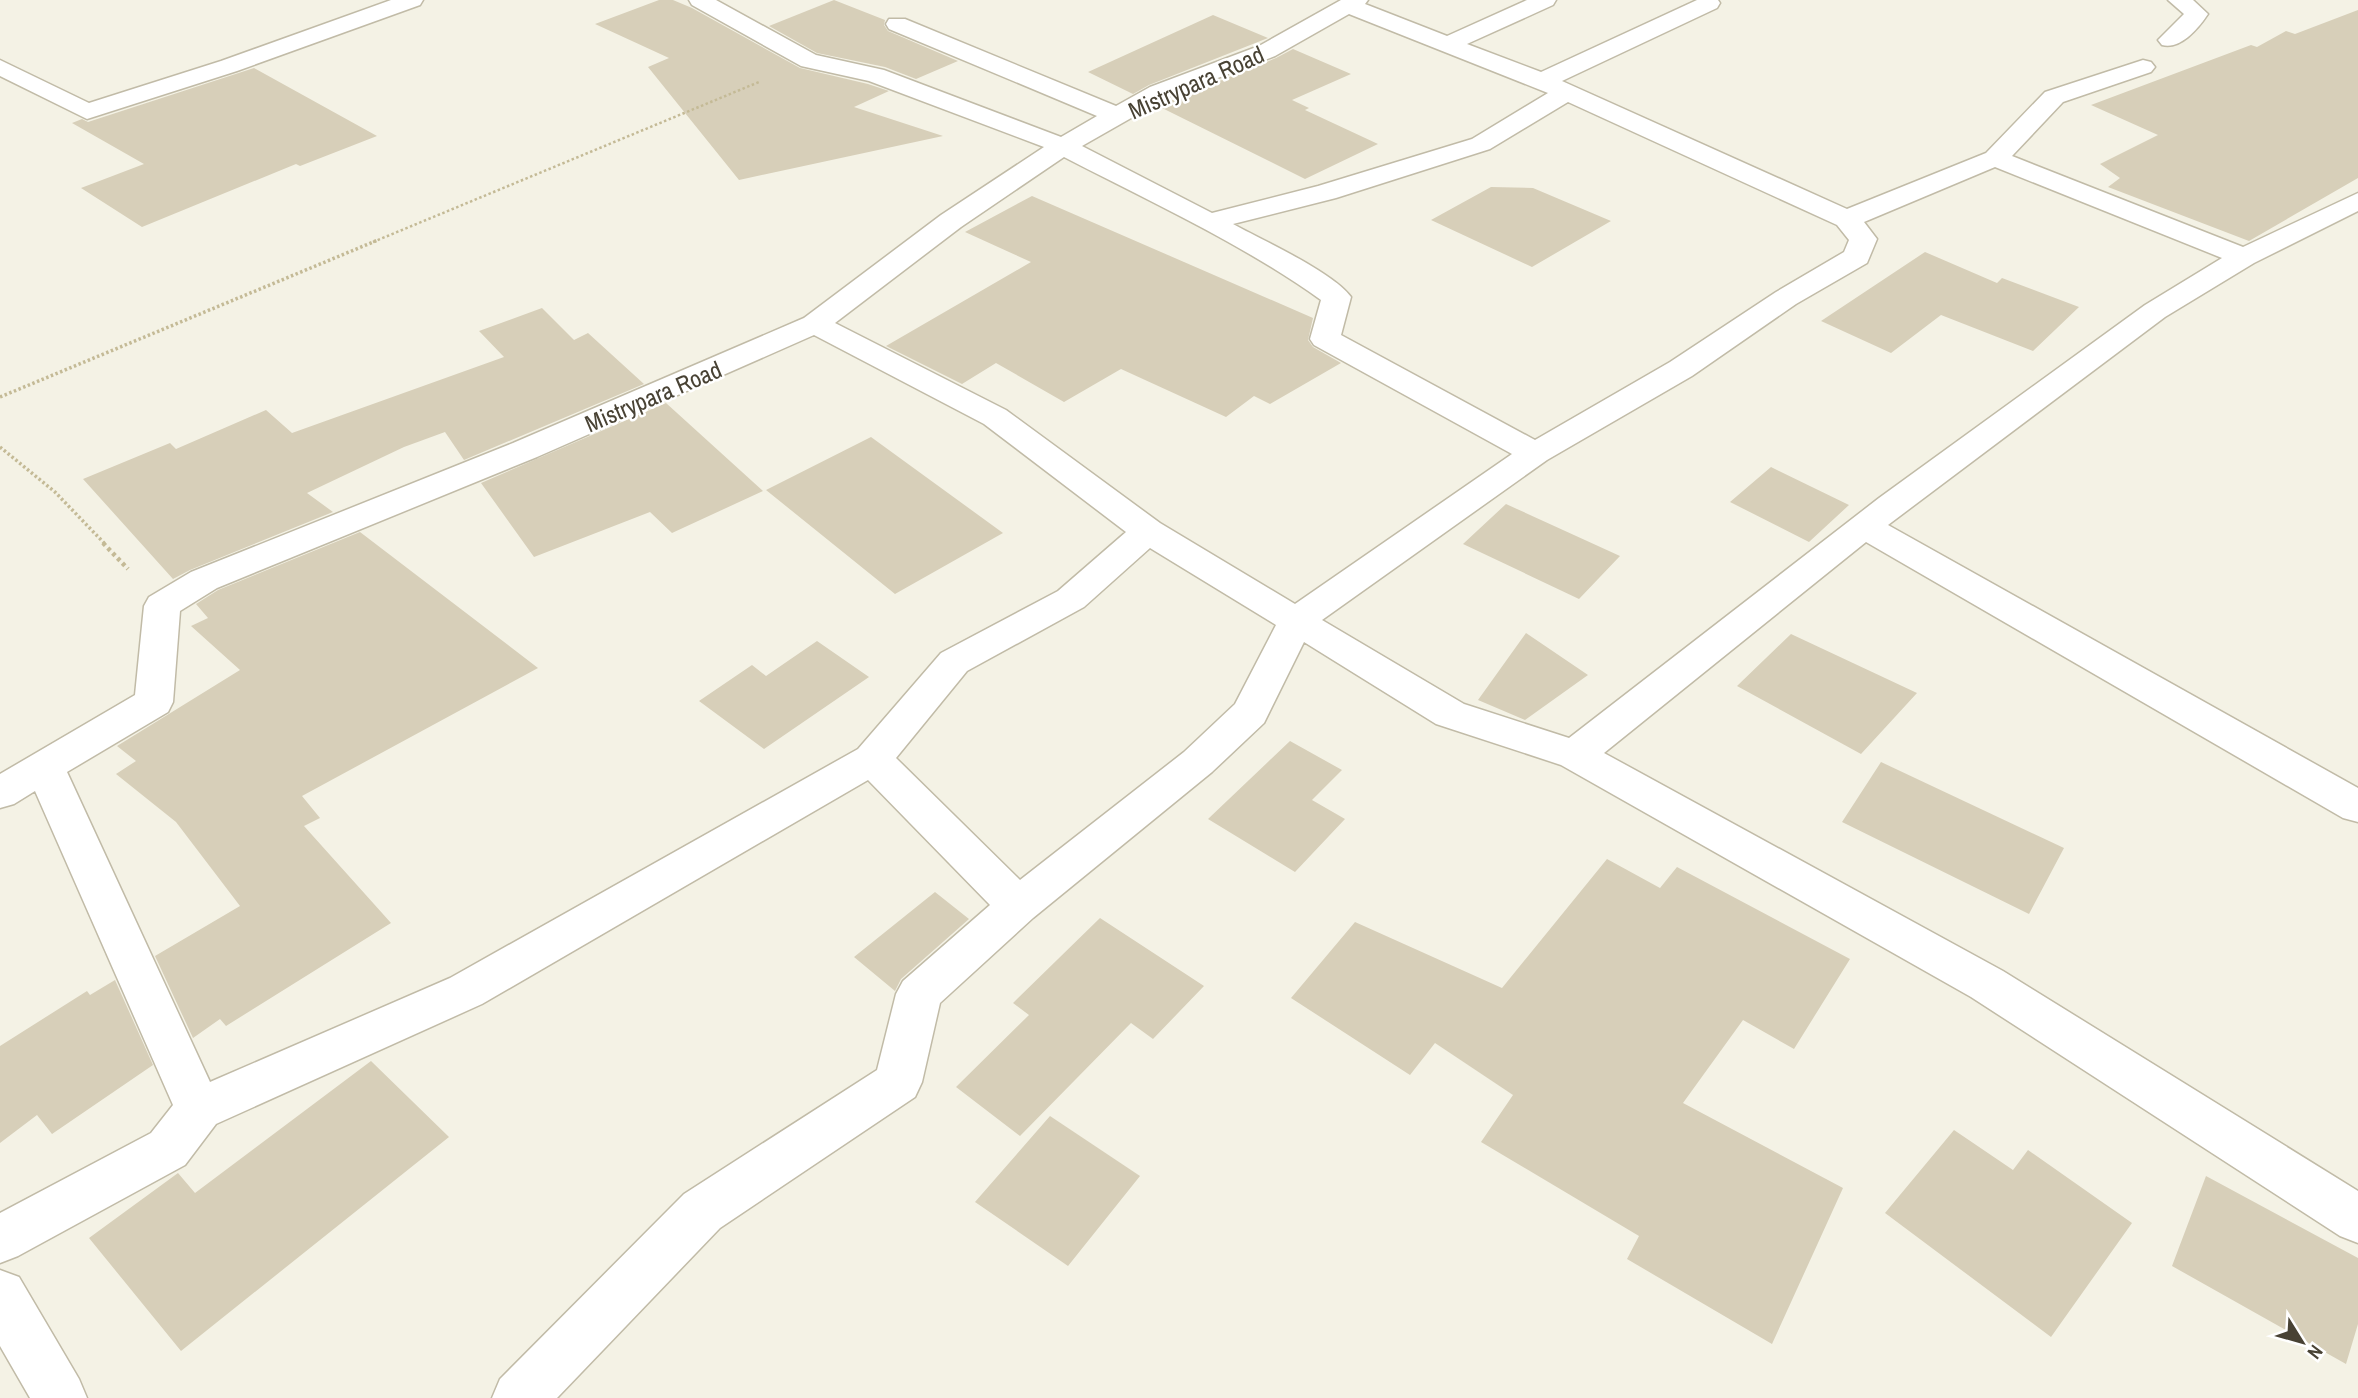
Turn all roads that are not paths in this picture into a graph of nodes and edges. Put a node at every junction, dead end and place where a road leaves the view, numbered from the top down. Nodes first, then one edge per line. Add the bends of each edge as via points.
1 (412, 0) edge
2 (700, 0) edge
3 (1545, 0) edge
4 (2179, 0) edge
5 (1353, 3) edge
6 (1709, 3) dead end
7 (897, 24) dead end
8 (2171, 40) dead end
9 (1446, 45) junction
10 (2143, 67) dead end
11 (3, 72) edge
12 (1554, 87) junction
13 (1118, 116) junction
14 (1063, 146) junction
15 (1995, 158) junction
16 (2358, 201) edge
17 (1847, 219) junction
18 (1209, 222) junction
19 (2244, 257) junction
20 (815, 324) junction
21 (1535, 453) junction
22 (1866, 527) junction
23 (1148, 531) junction
24 (1297, 620) junction
25 (1575, 755) junction
26 (872, 759) junction
27 (45, 768) junction
28 (0, 793) edge
29 (2358, 807) edge
30 (1018, 906) junction
31 (199, 1109) junction
32 (2358, 1219) edge
33 (0, 1239) edge
34 (0, 1295) edge
35 (60, 1398) edge
36 (519, 1398) edge

1 - 11 street via 87,112
2 - 14 street via 809,61 876,75
3 - 9 street
4 - 8 street via 2197,13
5 - 9 street
5 - 13 street, Mistrypara Road via 1267,51 1159,92
6 - 12 street
7 - 13 street
9 - 12 street
10 - 15 street via 2054,97
12 - 17 street
12 - 18 street via 1481,145
13 - 14 street, Mistrypara Road
14 - 18 street
14 - 20 street, Mistrypara Road via 951,221
15 - 17 street
15 - 19 street
16 - 19 street
17 - 21 street via 1863,239 1857,257 1681,369
18 - 21 street via 1336,297 1325,339
19 - 22 street via 2155,311
20 - 23 street via 995,417
20 - 27 street, Mistrypara Road via 538,445 204,580 162,606 155,702
21 - 24 street
22 - 25 street
22 - 29 street
23 - 24 street
23 - 26 street via 1071,599 954,662
24 - 25 street via 1450,714
24 - 30 street via 1250,713 1198,762
25 - 32 street via 1987,984
26 - 30 street
26 - 31 street via 466,991
27 - 28 street
27 - 31 street
30 - 36 street via 919,994 898,1082 702,1212
31 - 33 street via 168,1149
34 - 35 street

